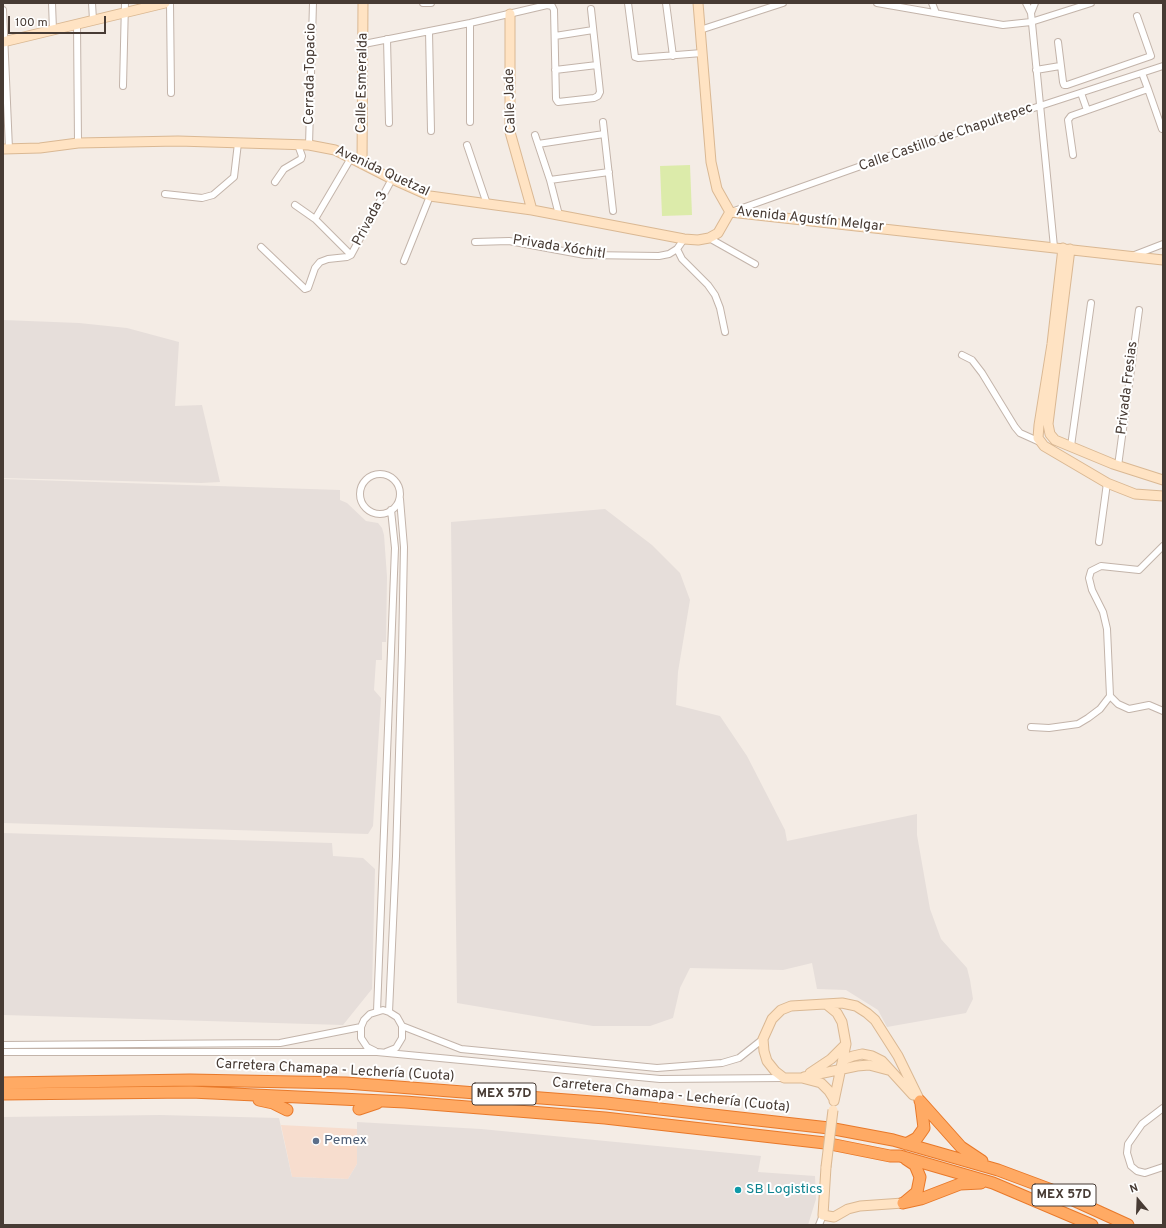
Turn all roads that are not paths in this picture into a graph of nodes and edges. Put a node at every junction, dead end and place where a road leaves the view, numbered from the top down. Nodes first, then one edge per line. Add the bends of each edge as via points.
1 (52, 3) edge
2 (92, 3) edge
3 (165, 3) edge
4 (170, 3) edge
5 (313, 3) edge
6 (363, 3) edge
7 (423, 3) edge
8 (431, 3) edge
9 (628, 3) edge
10 (666, 3) edge
11 (698, 3) edge
12 (783, 3) edge
13 (877, 3) edge
14 (932, 3) edge
15 (1026, 3) edge
16 (1035, 3) edge
17 (1091, 3) edge
18 (125, 7) edge
19 (591, 9) dead end
20 (3, 10) edge
21 (936, 13) junction
22 (1031, 13) junction
23 (510, 14) junction
24 (1137, 16) dead end
25 (93, 20) junction
26 (1032, 22) junction
27 (470, 23) junction
28 (78, 24) junction
29 (53, 30) junction
30 (593, 30) junction
31 (700, 30) junction
32 (429, 31) junction
33 (555, 36) junction
34 (388, 39) junction
35 (4, 42) edge
36 (1058, 42) dead end
37 (364, 44) junction
38 (702, 53) junction
39 (673, 56) junction
40 (1151, 56) junction
41 (597, 65) junction
42 (1060, 66) junction
43 (1163, 66) edge
44 (1156, 68) junction
45 (555, 70) junction
46 (1036, 70) junction
47 (1142, 73) junction
48 (123, 86) dead end
49 (1148, 89) junction
50 (171, 93) dead end
51 (1081, 93) junction
52 (1040, 106) junction
53 (1087, 110) junction
54 (470, 122) dead end
55 (603, 122) dead end
56 (389, 123) dead end
57 (1162, 129) dead end
58 (431, 131) dead end
59 (604, 134) junction
60 (535, 135) dead end
61 (78, 143) junction
62 (238, 143) junction
63 (538, 144) junction
64 (298, 145) junction
65 (309, 145) junction
66 (467, 145) dead end
67 (6, 149) edge
68 (1072, 155) dead end
69 (351, 158) junction
70 (362, 164) junction
71 (609, 172) junction
72 (392, 179) junction
73 (550, 180) junction
74 (275, 182) dead end
75 (165, 194) dead end
76 (430, 196) junction
77 (488, 204) junction
78 (295, 205) dead end
79 (532, 210) junction
80 (613, 211) dead end
81 (730, 212) junction
82 (559, 215) junction
83 (315, 219) junction
84 (710, 238) junction
85 (684, 239) junction
86 (475, 242) dead end
87 (1163, 244) edge
88 (261, 247) dead end
89 (1062, 248) junction
90 (677, 249) junction
91 (351, 255) junction
92 (1131, 256) junction
93 (1163, 260) edge
94 (404, 261) dead end
95 (755, 264) dead end
96 (1092, 304) dead end
97 (1139, 310) dead end
98 (725, 332) dead end
99 (1055, 345) junction
100 (962, 355) dead end
101 (1051, 434) junction
102 (1041, 441) junction
103 (1071, 446) junction
104 (1118, 466) junction
105 (1163, 480) edge
106 (1107, 483) junction
107 (1163, 496) edge
108 (400, 500) junction
109 (391, 510) junction
110 (1099, 542) dead end
111 (1163, 546) edge
112 (1110, 696) junction
113 (1163, 711) edge
114 (1031, 727) dead end
115 (826, 1004) junction
116 (377, 1011) junction
117 (389, 1012) junction
118 (402, 1026) junction
119 (361, 1027) junction
120 (763, 1039) junction
121 (846, 1044) junction
122 (3, 1045) edge
123 (3, 1052) edge
124 (377, 1052) junction
125 (385, 1053) junction
126 (843, 1060) junction
127 (839, 1070) junction
128 (888, 1070) junction
129 (784, 1078) junction
130 (802, 1078) junction
131 (3, 1083) edge
132 (191, 1092) junction
133 (3, 1094) edge
134 (834, 1099) junction
135 (920, 1101) junction
136 (405, 1102) junction
137 (1163, 1108) edge
138 (359, 1109) dead end
139 (287, 1110) dead end
140 (906, 1144) junction
141 (900, 1156) junction
142 (1163, 1167) edge
143 (998, 1170) junction
144 (993, 1183) junction
145 (903, 1203) junction
146 (823, 1215) junction
147 (832, 1221) edge
148 (819, 1225) edge
149 (1092, 1225) edge
150 (1128, 1225) edge

1 - 29 street
2 - 25 street
3 - 18 main road
4 - 50 street
5 - 65 street, Cerrada Topacio
6 - 37 main road, Calle Esmeralda
7 - 8 street
9 - 39 street via 635,57
10 - 39 street
11 - 31 main road, Avenida Agustín Melgar
12 - 31 street
13 - 21 street
14 - 21 street
15 - 22 street
16 - 22 street
17 - 26 street
18 - 25 main road
18 - 48 street
19 - 30 street
20 - 35 street
21 - 26 street via 1003,25
22 - 26 street
23 - 27 street
23 - 33 street via 552,6
23 - 79 main road, Calle Jade via 510,132
24 - 40 street
25 - 28 main road
26 - 46 street
27 - 32 street
27 - 54 street
28 - 29 main road
28 - 61 street
29 - 35 main road
30 - 33 street
30 - 41 street
31 - 38 main road, Avenida Agustín Melgar
32 - 34 street
32 - 58 street
33 - 45 street
34 - 37 street
34 - 56 street
35 - 67 street
36 - 42 street
37 - 70 main road, Calle Esmeralda
38 - 39 street
38 - 81 main road, Avenida Agustín Melgar via 711,162 717,189
40 - 42 street via 1067,85 1063,83
40 - 44 street
41 - 45 street
41 - 45 street via 600,92 598,96 562,103 556,99
42 - 46 street
43 - 44 street, Calle Castillo de Chapultepec
44 - 47 street, Calle Castillo de Chapultepec
46 - 52 street
47 - 49 street
47 - 51 street, Calle Castillo de Chapultepec
49 - 53 street
49 - 57 street
51 - 52 street, Calle Castillo de Chapultepec
51 - 53 street
52 - 81 street, Calle Castillo de Chapultepec
52 - 89 street
53 - 68 street via 1071,116 1068,120
55 - 59 street
59 - 63 street
59 - 71 street
60 - 63 street
61 - 62 main road, Avenida Quetzal
61 - 67 main road, Avenida Quetzal
62 - 64 main road, Avenida Quetzal
62 - 75 street via 234,177 213,195 202,198
63 - 73 street
64 - 65 main road, Avenida Quetzal
64 - 74 street via 301,159 284,169
65 - 69 main road, Avenida Quetzal via 335,150
66 - 77 street
69 - 70 main road, Avenida Quetzal
69 - 83 street
70 - 72 main road, Avenida Quetzal
71 - 73 street
71 - 80 street
72 - 76 main road, Avenida Quetzal
72 - 91 street, Privada 3
73 - 82 street
76 - 77 main road, Avenida Quetzal
76 - 94 street
77 - 79 main road, Avenida Quetzal
78 - 83 street
79 - 82 main road, Avenida Quetzal
81 - 84 main road via 718,233
81 - 89 main road, Avenida Agustín Melgar
82 - 85 main road, Avenida Quetzal
83 - 91 street
84 - 85 main road, Avenida Quetzal
84 - 95 street
85 - 90 street
86 - 90 street, Privada Xóchitl via 509,240 598,256 659,256
87 - 92 street
88 - 91 street, Privada 3 via 305,289 310,285 320,262
89 - 92 main road, Avenida Agustín Melgar
89 - 99 main road
90 - 98 street via 682,259 715,295
92 - 93 main road, Avenida Agustín Melgar
96 - 103 street
97 - 104 street, Privada Fresias
99 - 101 main road via 1048,424
99 - 102 main road
100 - 102 street via 972,360 982,373 1020,433
101 - 102 street via 1051,443
101 - 102 street via 1044,430
101 - 103 main road
102 - 106 main road
103 - 104 main road
104 - 105 main road
106 - 107 main road via 1135,494
106 - 110 street
108 - 109 street
108 - 109 street via 400,488 394,479 384,474 372,475 364,482 360,493 362,504 370,511 381,514
108 - 117 street via 404,547 402,651
109 - 116 street via 395,548
111 - 112 street via 1139,570 1101,566 1089,574 1090,584 1103,612 1107,629
112 - 113 street via 1118,704 1129,709 1149,705
112 - 114 street via 1100,709 1078,724 1049,728
115 - 120 main road via 791,1006 781,1010 772,1019
115 - 121 main road via 837,1013 842,1022
115 - 135 main road via 842,1003 856,1006 875,1020 898,1056
116 - 117 street
116 - 119 street via 370,1014
117 - 118 street via 397,1017
118 - 120 street via 461,1049 657,1068 722,1063 739,1058
118 - 125 street via 402,1038 396,1048
119 - 122 street via 280,1043
119 - 124 street via 361,1038 367,1047
120 - 129 main road via 767,1061 775,1072
121 - 126 main road
121 - 130 main road via 820,1067
123 - 124 street
124 - 125 street
125 - 129 street via 660,1079
126 - 127 main road
126 - 128 main road via 862,1054 872,1056 882,1061
127 - 128 main road via 869,1065
127 - 130 main road
127 - 134 main road
128 - 135 main road
129 - 130 main road
130 - 134 main road via 821,1083
131 - 140 highway, Carretera Chamapa - Lechería (Cuota) / MEX 57D via 190,1080 346,1083 606,1103 765,1120 830,1128
132 - 133 highway, Carretera Chamapa - Lechería (Cuota) / MEX 57D
132 - 136 highway, Carretera Chamapa - Lechería (Cuota) / MEX 57D
132 - 139 highway via 260,1100
134 - 146 main road, bridge
135 - 140 highway via 924,1128 917,1138
135 - 143 highway via 961,1147
136 - 138 highway via 377,1104
136 - 141 highway, Carretera Chamapa - Lechería (Cuota) / MEX 57D via 605,1118 825,1143
137 - 142 street via 1142,1124 1128,1144 1127,1153 1131,1166 1137,1171 1145,1172
140 - 143 highway, Carretera Chamapa - Lechería (Cuota) / MEX 57D
141 - 144 highway, Carretera Chamapa - Lechería (Cuota) / MEX 57D
141 - 145 highway via 915,1165 920,1178 917,1192
143 - 150 highway, Carretera Chamapa - Lechería (Cuota) / MEX 57D via 1049,1188
144 - 145 highway via 960,1184
144 - 149 highway, Carretera Chamapa - Lechería (Cuota) / MEX 57D
145 - 147 main road via 848,1209
146 - 147 main road
146 - 148 street

